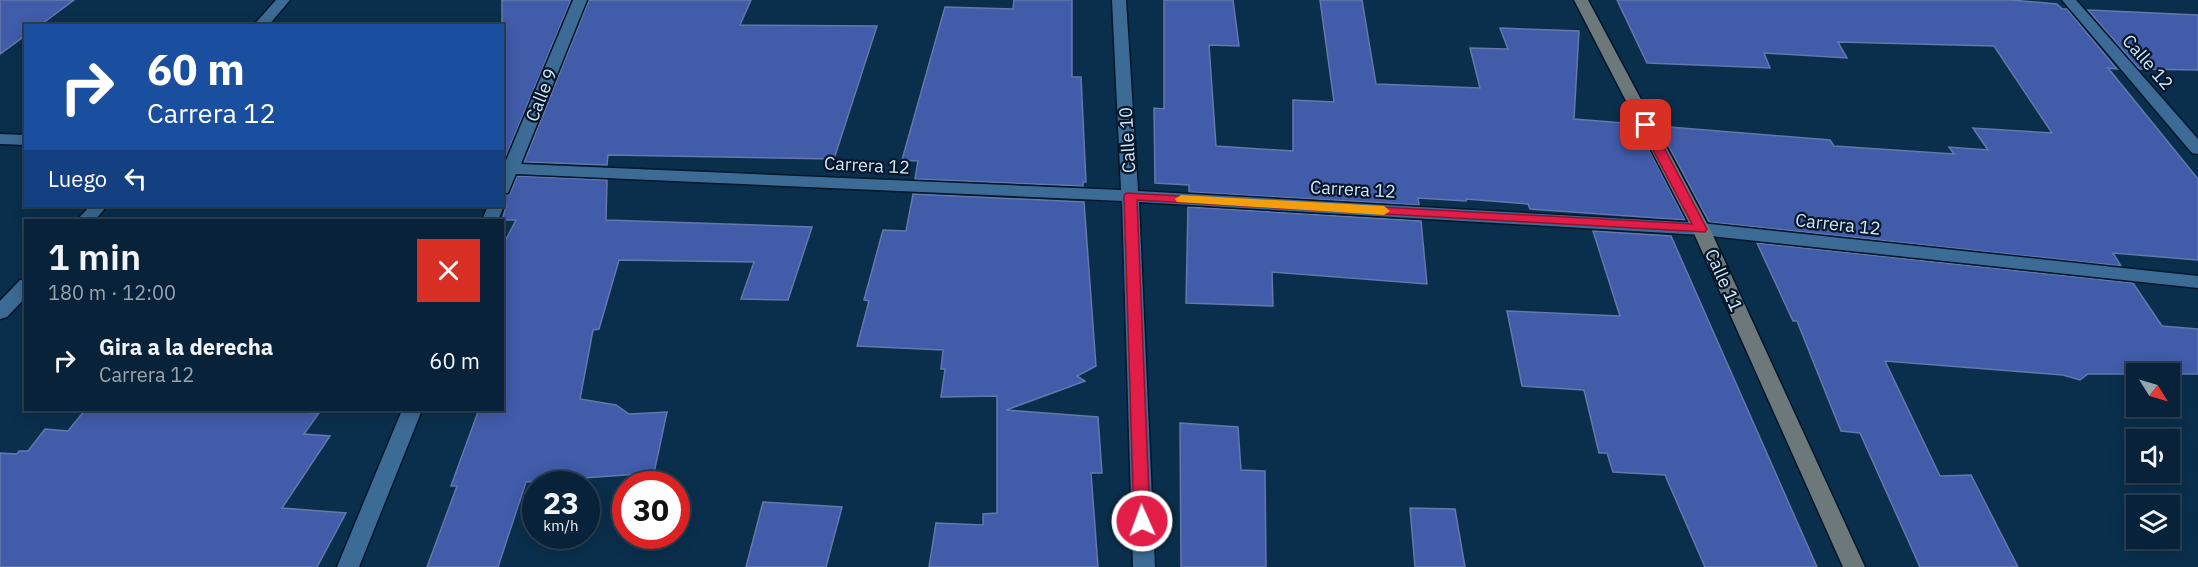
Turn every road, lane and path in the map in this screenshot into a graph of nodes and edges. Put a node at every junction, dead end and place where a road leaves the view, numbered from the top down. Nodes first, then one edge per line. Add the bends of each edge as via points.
1 (283, 0) edge
2 (580, 0) edge
3 (1119, 0) edge
4 (1581, 0) edge
5 (2069, 0) edge
6 (262, 24) edge
7 (0, 139) edge
8 (24, 140) edge
9 (2198, 149) edge
10 (507, 168) edge
11 (1130, 196) junction
12 (98, 207) edge
13 (87, 219) edge
14 (1701, 229) junction
15 (2198, 282) edge
16 (24, 287) edge
17 (0, 312) edge
18 (412, 411) edge
19 (348, 567) edge
20 (1144, 567) edge
21 (1854, 567) edge

1 - 6 street
2 - 10 street, Calle 9
3 - 11 street, Calle 10
4 - 14 street, Calle 11
5 - 9 street, Calle 12
7 - 8 street
10 - 11 street, Carrera 12
11 - 14 street, Carrera 12
11 - 20 street, Calle 10
12 - 13 street
14 - 15 street, Carrera 12
14 - 21 street, Calle 11
16 - 17 street
18 - 19 street

